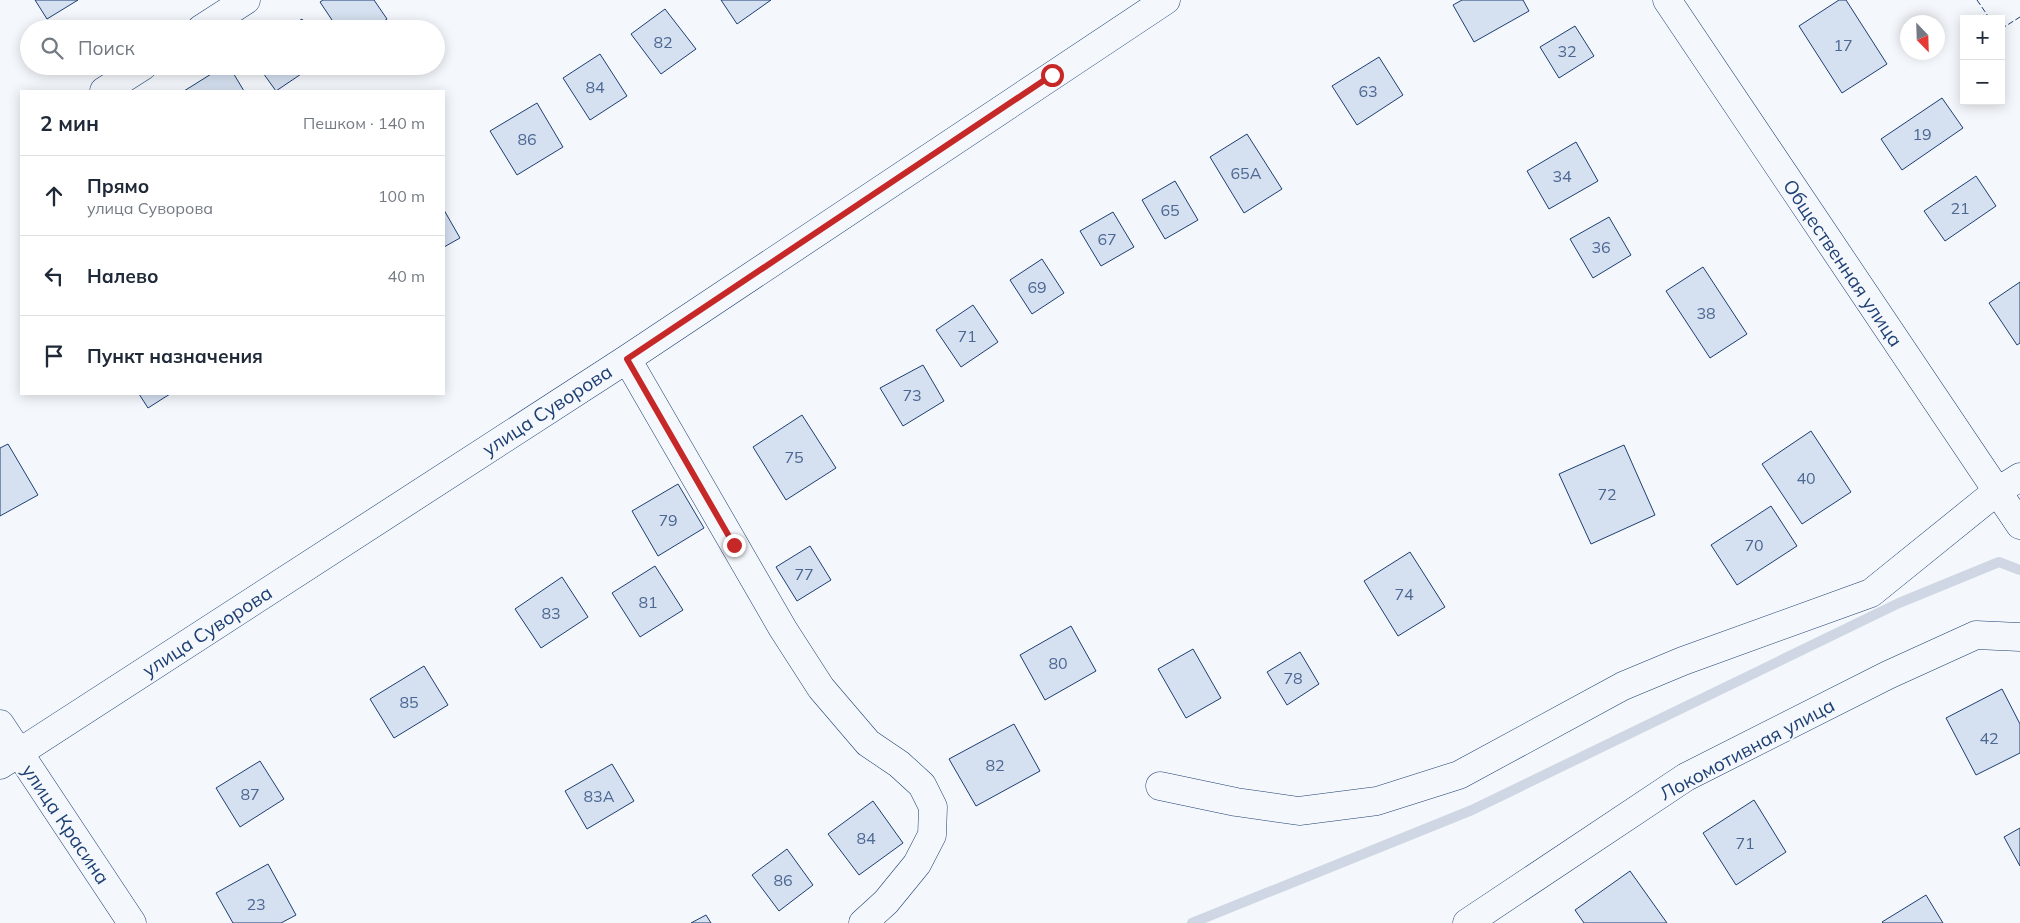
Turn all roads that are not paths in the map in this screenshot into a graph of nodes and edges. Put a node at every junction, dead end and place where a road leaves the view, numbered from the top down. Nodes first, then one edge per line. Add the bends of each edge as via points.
1 (246, 0) edge
2 (1166, 0) edge
3 (1666, 0) edge
4 (215, 20) edge
5 (129, 75) edge
6 (106, 90) edge
7 (627, 359) junction
8 (2020, 476) edge
9 (1996, 492) junction
10 (2020, 524) edge
11 (2020, 637) edge
12 (0, 724) edge
13 (10, 759) edge
14 (1160, 786) dead end
15 (132, 923) edge
16 (863, 923) edge
17 (1467, 923) edge

1 - 4 street
2 - 7 street, улица Суворова
3 - 9 street, Общественная улица
5 - 6 street
7 - 13 street, улица Суворова
7 - 16 street via 783,629 821,688 868,743 922,785 933,807 932,835 917,864 886,902
8 - 9 street
9 - 10 street, Общественная улица
9 - 14 street via 1871,593 1623,686 1459,776 1377,801 1299,811
11 - 17 street, Локомотивная улица via 1976,636 1888,675 1686,777
12 - 13 street, улица Красина
13 - 15 street, улица Красина

